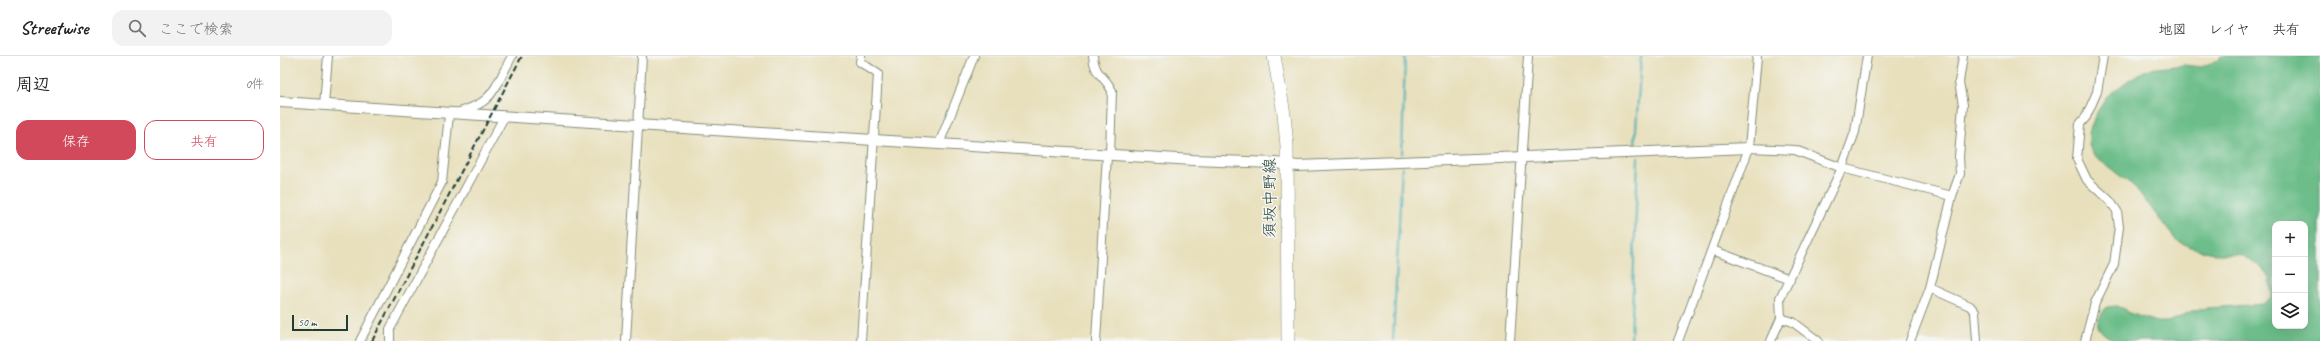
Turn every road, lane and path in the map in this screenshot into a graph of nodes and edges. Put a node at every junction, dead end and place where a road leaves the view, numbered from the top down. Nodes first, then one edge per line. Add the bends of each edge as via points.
1 (328, 56) edge
2 (512, 56) edge
3 (642, 56) edge
4 (861, 56) edge
5 (974, 56) edge
6 (1093, 56) edge
7 (1274, 56) edge
8 (1528, 56) edge
9 (1757, 56) edge
10 (1867, 56) edge
11 (1963, 56) edge
12 (2103, 56) edge
13 (280, 102) edge
14 (324, 105) junction
15 (448, 115) junction
16 (504, 117) junction
17 (637, 124) junction
18 (875, 140) junction
19 (939, 144) junction
20 (1749, 148) junction
21 (1109, 155) junction
22 (1522, 158) junction
23 (1287, 164) junction
24 (1842, 168) junction
25 (1952, 196) junction
26 (1712, 250) junction
27 (1790, 279) junction
28 (1930, 288) junction
29 (1781, 318) junction
30 (360, 341) edge
31 (390, 341) edge
32 (626, 341) edge
33 (861, 341) edge
34 (1096, 341) edge
35 (1288, 341) edge
36 (1510, 341) edge
37 (1678, 341) edge
38 (1770, 341) edge
39 (1818, 341) edge
40 (1910, 341) edge
41 (1977, 341) edge
42 (2085, 341) edge

1 - 14 street
2 - 15 street via 491,96 478,106
3 - 17 street
4 - 18 street via 860,62 878,74
5 - 19 street
6 - 21 street via 1094,68 1110,84 1112,91
7 - 23 main road, 須坂中野線 via 1285,120
8 - 22 street
9 - 20 street
10 - 24 street via 1854,132
11 - 25 street via 1959,82 1962,105 1960,174
12 - 42 street via 2097,92 2086,117 2080,124 2077,159 2087,180 2117,211 2119,227 2114,264 2095,303
13 - 14 street
14 - 15 street
15 - 16 street
15 - 30 street via 442,182
16 - 17 street
16 - 31 street via 390,329
17 - 18 street
17 - 32 street
18 - 19 street
18 - 33 street
19 - 21 street
20 - 22 street
20 - 24 street via 1795,150
20 - 26 street
21 - 23 street
21 - 34 street
22 - 23 street via 1298,166
22 - 36 street
23 - 35 main road, 須坂中野線
24 - 25 street
24 - 27 street
25 - 28 street
26 - 27 street
26 - 37 street
27 - 29 street via 1780,298
28 - 40 street
28 - 41 street via 1970,306 1975,312
29 - 38 street
29 - 39 street via 1793,322

